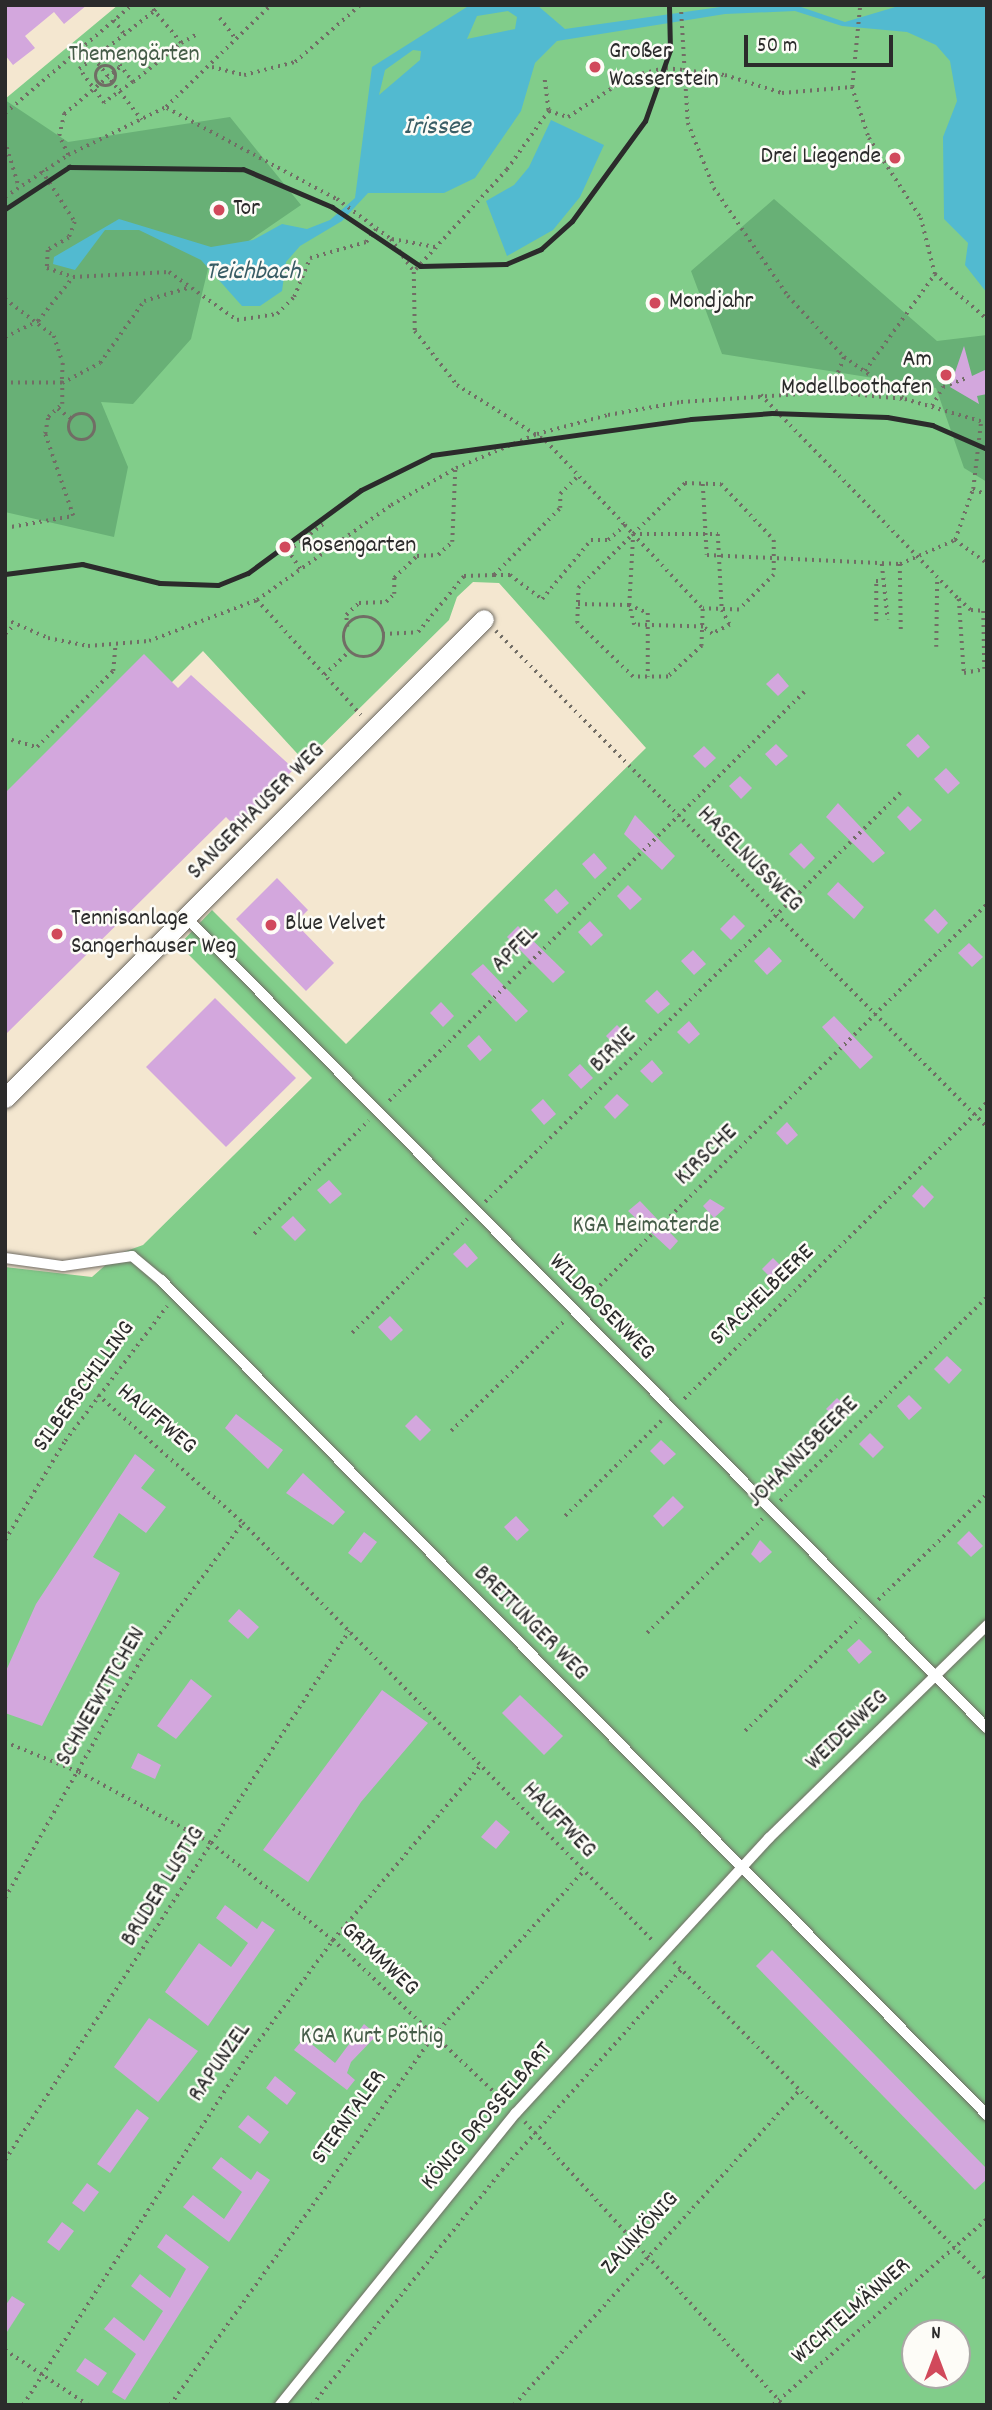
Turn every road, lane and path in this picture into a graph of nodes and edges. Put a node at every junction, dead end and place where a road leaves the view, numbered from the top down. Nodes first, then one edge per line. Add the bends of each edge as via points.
1 (132, 5) edge
2 (149, 5) edge
3 (160, 5) edge
4 (271, 5) edge
5 (360, 5) edge
6 (681, 7) edge
7 (860, 7) edge
8 (154, 11) junction
9 (220, 18) dead end
10 (114, 20) junction
11 (124, 34) junction
12 (197, 34) dead end
13 (236, 39) junction
14 (181, 43) junction
15 (107, 48) junction
16 (93, 58) junction
17 (121, 66) junction
18 (212, 67) junction
19 (101, 68) junction
20 (681, 69) junction
21 (113, 72) junction
22 (107, 76) junction
23 (544, 80) dead end
24 (100, 82) junction
25 (133, 82) junction
26 (113, 83) junction
27 (852, 87) junction
28 (92, 88) junction
29 (120, 92) junction
30 (166, 107) junction
31 (549, 111) junction
32 (5, 113) edge
33 (142, 120) junction
34 (5, 141) edge
35 (68, 155) junction
36 (42, 171) junction
37 (19, 187) junction
38 (5, 197) edge
39 (376, 229) junction
40 (391, 239) junction
41 (435, 247) junction
42 (414, 272) junction
43 (935, 274) junction
44 (73, 277) junction
45 (192, 287) junction
46 (5, 299) edge
47 (987, 319) edge
48 (38, 321) junction
49 (5, 337) edge
50 (844, 357) junction
51 (865, 371) junction
52 (967, 378) dead end
53 (5, 383) edge
54 (62, 383) junction
55 (830, 392) junction
56 (761, 395) junction
57 (905, 399) junction
58 (932, 406) junction
59 (58, 409) junction
60 (72, 419) junction
61 (981, 421) junction
62 (987, 423) edge
63 (537, 434) junction
64 (456, 468) junction
65 (578, 476) junction
66 (703, 484) junction
67 (973, 489) junction
68 (987, 495) edge
69 (323, 524) dead end
70 (625, 525) junction
71 (5, 528) edge
72 (633, 534) junction
73 (703, 534) junction
74 (955, 540) junction
75 (723, 555) junction
76 (922, 555) junction
77 (774, 556) junction
78 (882, 563) junction
79 (987, 563) edge
80 (900, 564) junction
81 (300, 569) junction
82 (494, 575) junction
83 (937, 576) junction
84 (882, 581) junction
85 (959, 599) junction
86 (257, 600) junction
87 (578, 604) junction
88 (629, 605) junction
89 (703, 609) junction
90 (722, 610) junction
91 (985, 611) edge
92 (5, 619) edge
93 (484, 619) joint
94 (888, 620) dead end
95 (876, 621) dead end
96 (14, 625) junction
97 (347, 626) junction
98 (649, 626) junction
99 (703, 627) junction
100 (901, 630) dead end
101 (5, 634) edge
102 (383, 634) junction
103 (115, 646) junction
104 (936, 647) dead end
105 (350, 651) junction
106 (324, 675) junction
107 (648, 677) junction
108 (804, 692) dead end
109 (359, 713) dead end
110 (5, 738) edge
111 (900, 793) dead end
112 (679, 814) junction
113 (987, 904) edge
114 (779, 914) junction
115 (186, 917) junction
116 (877, 1013) junction
117 (5, 1098) edge
118 (987, 1102) edge
119 (378, 1111) junction
120 (974, 1114) junction
121 (987, 1127) edge
122 (476, 1211) junction
123 (254, 1234) dead end
124 (5, 1258) edge
125 (177, 1295) junction
126 (987, 1297) edge
127 (575, 1311) junction
128 (352, 1334) dead end
129 (98, 1395) junction
130 (673, 1410) junction
131 (451, 1431) dead end
132 (771, 1510) junction
133 (565, 1516) dead end
134 (243, 1522) junction
135 (5, 1540) edge
136 (987, 1625) edge
137 (350, 1631) junction
138 (647, 1633) dead end
139 (936, 1676) junction
140 (987, 1728) edge
141 (5, 1742) edge
142 (480, 1766) junction
143 (79, 1772) junction
144 (211, 1843) junction
145 (741, 1869) junction
146 (583, 1872) junction
147 (5, 1898) edge
148 (333, 1940) junction
149 (664, 1951) junction
150 (681, 1970) junction
151 (434, 2035) junction
152 (799, 2091) junction
153 (516, 2113) junction
154 (987, 2115) edge
155 (535, 2132) junction
156 (5, 2160) edge
157 (987, 2219) edge
158 (955, 2247) junction
159 (648, 2251) junction
160 (987, 2280) edge
161 (5, 2350) edge
162 (43, 2373) junction
163 (779, 2399) junction
164 (23, 2405) edge
165 (88, 2405) edge
166 (170, 2405) edge
167 (280, 2405) edge
168 (312, 2405) edge
169 (514, 2405) edge
170 (773, 2405) edge
171 (783, 2405) edge

1 - 10 path
2 - 8 path
3 - 8 path
4 - 13 path
5 - 18 path via 295,62 244,75
6 - 20 path
7 - 27 path
8 - 11 path
8 - 14 path
9 - 13 path
10 - 11 path
10 - 32 path
11 - 15 path
12 - 14 path
13 - 18 path
14 - 25 path
15 - 16 path
15 - 17 path
16 - 19 path
16 - 28 path via 79,69
17 - 21 path
17 - 25 path
18 - 30 path
19 - 21 path via 107,64
19 - 22 path
19 - 24 path via 94,74
20 - 27 path via 782,93
20 - 31 path via 629,77 568,117
20 - 50 path via 688,123 714,188 788,296
21 - 22 path
21 - 26 path via 118,79
22 - 24 path
22 - 26 path
23 - 31 path
24 - 26 path via 105,89
24 - 28 path
25 - 29 path
26 - 29 path
27 - 43 path via 869,138 921,218
28 - 29 path via 104,103
28 - 35 path via 62,119 60,136
29 - 33 path
30 - 33 path
30 - 39 path via 337,199
31 - 41 path via 507,170
33 - 35 path
34 - 37 path
35 - 36 path
36 - 37 path
36 - 44 path via 75,222 44,261 54,272
37 - 38 path
39 - 40 path
39 - 45 path via 366,242 310,258 294,297 269,318 237,320
40 - 41 path
40 - 42 path
41 - 42 path
42 - 63 path via 410,305 423,347 457,385
43 - 47 path
43 - 51 path
44 - 45 path via 157,270
44 - 48 path
45 - 54 path via 144,300 100,363
46 - 48 path
48 - 49 path
48 - 54 path via 61,349
50 - 51 path
50 - 55 path
51 - 57 path
52 - 58 path via 943,387
53 - 54 path
54 - 59 path
55 - 56 path
55 - 57 path
56 - 63 path via 681,402
56 - 76 path
57 - 58 path
58 - 61 path
59 - 60 path
59 - 71 path via 48,417 45,434 73,516
60 - 60 path via 91,418 90,438 71,435
61 - 62 path
61 - 67 path
63 - 64 path
63 - 65 path
64 - 81 path
64 - 97 path via 452,542 438,555 417,556 394,578 394,594 386,602 359,603 346,615
65 - 70 path
65 - 82 path via 560,494 560,508
66 - 72 path via 685,483
66 - 73 path
66 - 77 path via 721,484 774,540
67 - 68 path
67 - 74 path
69 - 81 path via 288,551
70 - 72 path
70 - 82 path via 608,540 591,540 542,599 510,575
72 - 73 path
72 - 87 path via 578,588
72 - 88 path
72 - 89 path
73 - 75 path via 723,539
73 - 75 path via 703,550
74 - 76 path
74 - 79 path
75 - 77 path
75 - 90 path
76 - 80 path
76 - 83 path
77 - 78 path
77 - 90 path via 774,575 739,610
78 - 80 path
78 - 84 path
80 - 100 path
81 - 86 path
82 - 102 path via 464,576 418,632
83 - 85 path
83 - 104 path
84 - 94 path
84 - 95 path via 876,581
85 - 91 path
85 - 91 path via 964,673 984,669
86 - 103 path via 149,641
86 - 106 path
87 - 88 path
87 - 107 path via 577,623 633,677
88 - 98 path via 649,613
88 - 98 path via 634,625
89 - 90 path
89 - 99 path
90 - 99 path via 730,625 719,634
92 - 96 path
93 - 112 path, HASELNUSSWEG
93 - 115 street, SANGERHAUSER WEG
96 - 101 path
96 - 103 path via 48,638
97 - 102 path via 370,619
97 - 105 path
98 - 99 path
98 - 107 path
99 - 107 path via 702,646 668,677
102 - 105 path via 374,654
103 - 110 path via 113,671 37,747
105 - 106 path
106 - 109 path
108 - 112 path, APFEL
111 - 114 path, BIRNE
112 - 114 path, HASELNUSSWEG
112 - 119 path, APFEL
113 - 116 path, KIRSCHE
114 - 116 path, HASELNUSSWEG
114 - 122 path, BIRNE
115 - 117 street, SANGERHAUSER WEG
115 - 119 lane, WILDROSENWEG
116 - 120 path, HASELNUSSWEG
116 - 127 path, KIRSCHE
118 - 120 path, STACHELBEERE
119 - 122 lane, WILDROSENWEG
119 - 123 path, APFEL
120 - 121 path, HASELNUSSWEG
120 - 130 path, STACHELBEERE
122 - 127 lane, WILDROSENWEG
122 - 128 path, BIRNE
124 - 125 lane, BREITUNGER WEG via 63,1266 132,1256
125 - 129 path, SILBERSCHILLING
125 - 145 lane, BREITUNGER WEG
126 - 132 path, JOHANNISBEERE
127 - 130 lane, WILDROSENWEG
127 - 131 path, KIRSCHE
129 - 134 path, HAUFFWEG
129 - 135 path, SILBERSCHILLING
130 - 132 lane, WILDROSENWEG
130 - 133 path, STACHELBEERE
132 - 138 path, JOHANNISBEERE
132 - 139 lane, WILDROSENWEG
134 - 137 path, HAUFFWEG
134 - 143 path, SCHNEEWITTCHEN via 143,1656
136 - 139 lane, WEIDENWEG
137 - 142 path, HAUFFWEG
137 - 144 path, BRUDER LUSTIG
139 - 140 lane, WILDROSENWEG
139 - 145 lane, WEIDENWEG
141 - 143 path, GRIMMWEG
142 - 146 path, HAUFFWEG
142 - 148 path, RAPUNZEL
143 - 144 path, GRIMMWEG
143 - 147 path, SCHNEEWITTCHEN
144 - 148 path, GRIMMWEG
144 - 156 path, BRUDER LUSTIG
145 - 149 lane, KÖNIG DROSSELBART
145 - 154 lane, BREITUNGER WEG
146 - 149 path, HAUFFWEG
146 - 151 path, STERNTALER
148 - 151 path, GRIMMWEG
148 - 162 path, RAPUNZEL via 164,2176
149 - 150 path, HAUFFWEG
149 - 153 lane, KÖNIG DROSSELBART
150 - 152 path, HAUFFWEG
150 - 155 path
151 - 153 path, GRIMMWEG
151 - 166 path, STERNTALER
152 - 158 path, HAUFFWEG
152 - 159 path, ZAUNKÖNIG
153 - 155 path, GRIMMWEG
153 - 167 lane, KÖNIG DROSSELBART
155 - 159 path, GRIMMWEG
155 - 168 path
157 - 158 path, WICHTELMÄNNER
158 - 160 path, HAUFFWEG
158 - 163 path, WICHTELMÄNNER
159 - 163 path, GRIMMWEG
159 - 169 path, ZAUNKÖNIG
161 - 162 path
162 - 164 path, RAPUNZEL
162 - 165 path
163 - 170 path, WICHTELMÄNNER
163 - 171 path, GRIMMWEG

